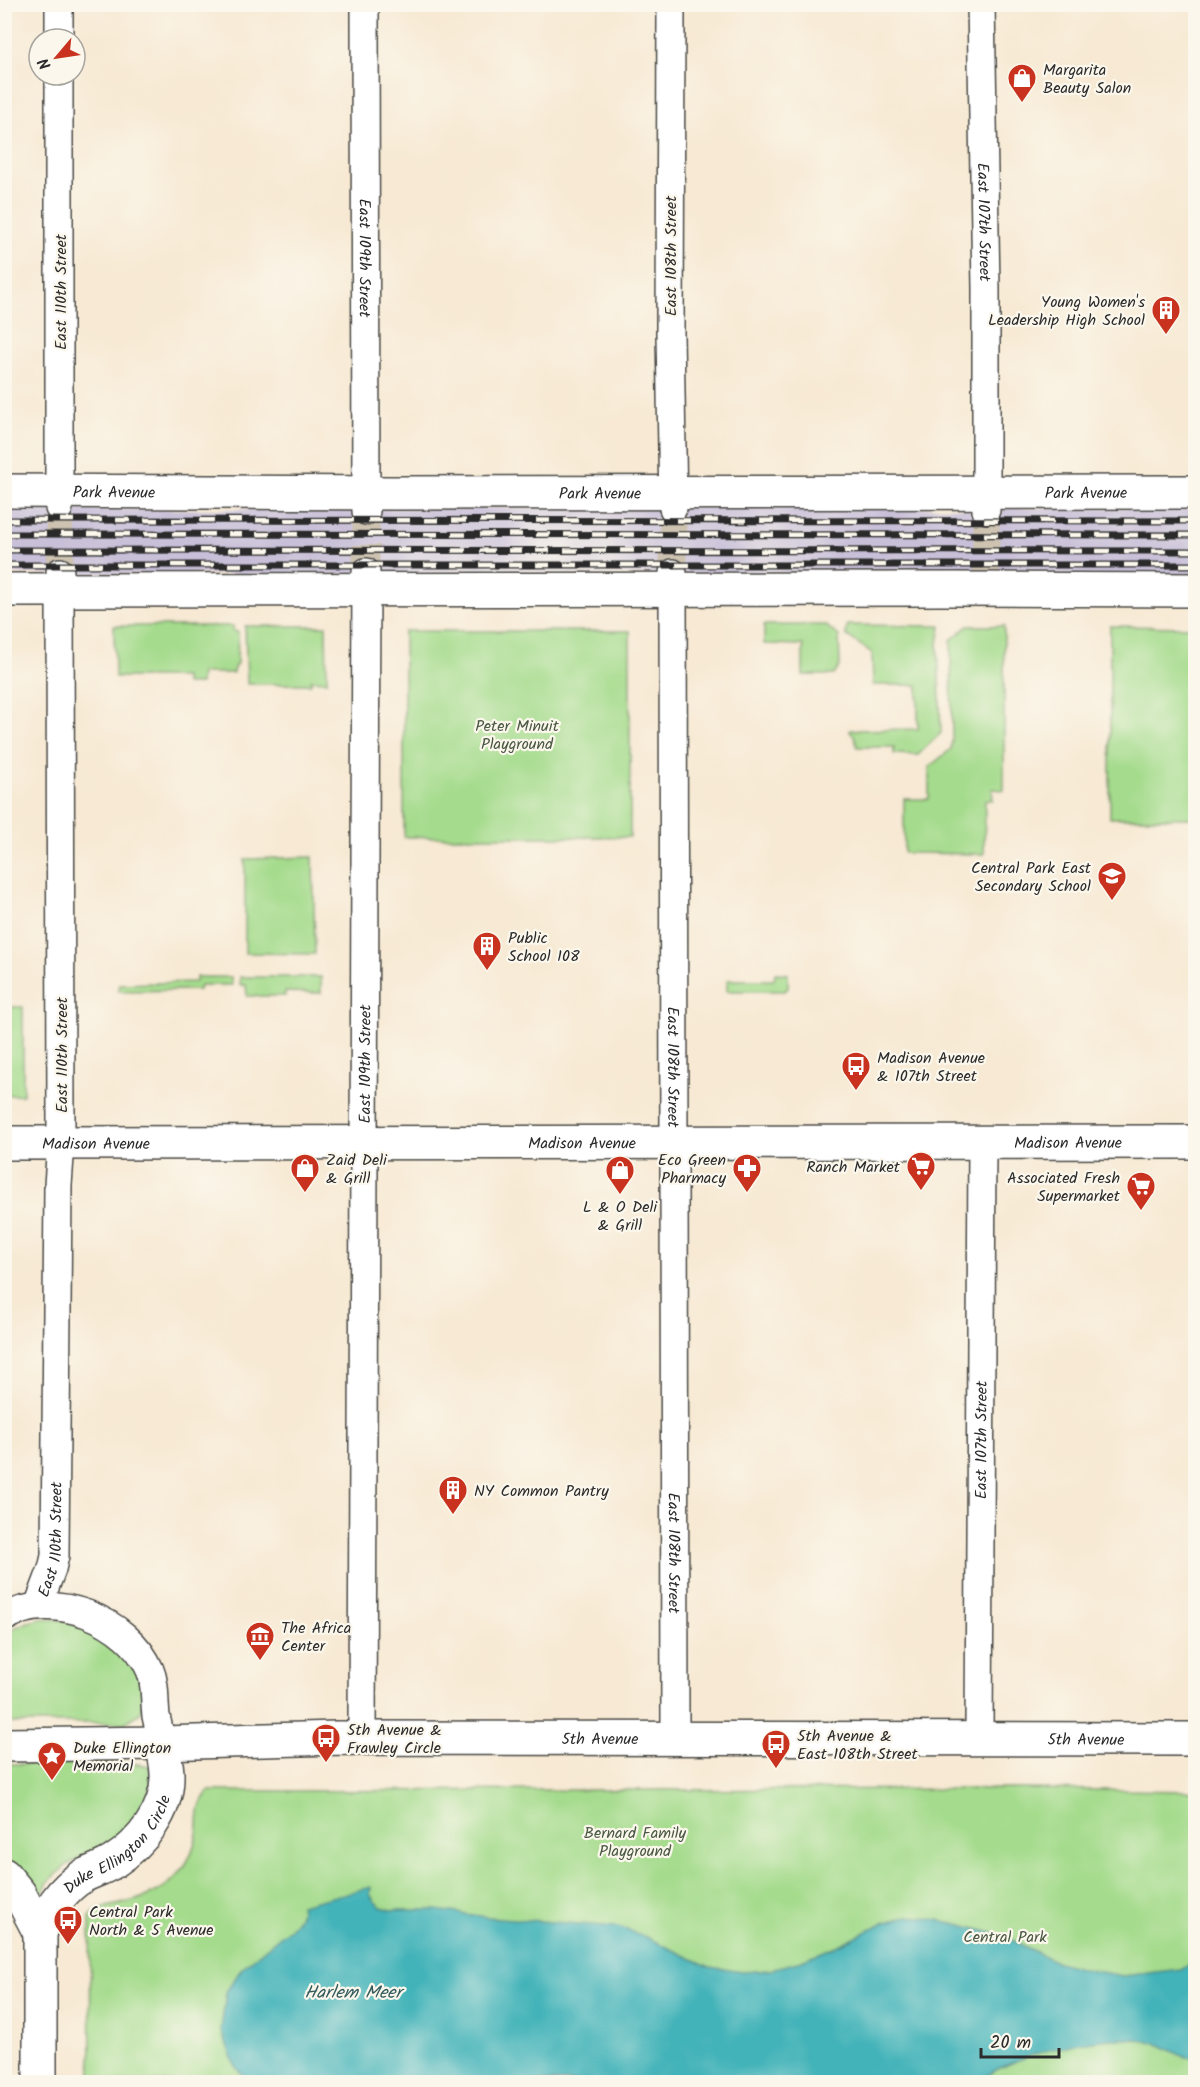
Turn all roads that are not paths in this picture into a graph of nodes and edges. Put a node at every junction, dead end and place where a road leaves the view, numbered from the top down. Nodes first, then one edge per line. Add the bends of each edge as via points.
1 (59, 4) edge
2 (365, 4) edge
3 (671, 4) edge
4 (981, 4) edge
5 (59, 27) edge
6 (59, 87) edge
7 (4, 491) edge
8 (1196, 492) edge
9 (60, 500) junction
10 (673, 500) junction
11 (366, 501) junction
12 (986, 501) junction
13 (60, 581) junction
14 (366, 581) junction
15 (674, 581) junction
16 (4, 590) edge
17 (1196, 590) edge
18 (364, 1142) junction
19 (674, 1142) junction
20 (982, 1142) junction
21 (1196, 1142) edge
22 (4, 1143) edge
23 (61, 1143) junction
24 (38, 1606) junction
25 (4, 1618) edge
26 (979, 1737) junction
27 (362, 1738) junction
28 (675, 1738) junction
29 (1196, 1739) edge
30 (162, 1743) junction
31 (4, 1745) edge
32 (4, 1875) edge
33 (40, 1933) junction
34 (40, 2082) edge

1 - 5 street
2 - 11 street, East 109th Street
3 - 10 street, East 108th Street
4 - 12 street, East 107th Street
6 - 9 street, East 110th Street
7 - 9 main road, Park Avenue
8 - 12 main road, Park Avenue
9 - 11 main road, Park Avenue
10 - 11 main road, Park Avenue
10 - 12 main road, Park Avenue
13 - 14 main road
13 - 16 main road
13 - 23 street, East 110th Street
14 - 15 main road
14 - 18 street, East 109th Street
15 - 17 main road
15 - 19 street, East 108th Street
18 - 19 main road, Madison Avenue
18 - 23 main road, Madison Avenue
18 - 27 street, East 109th Street
19 - 20 main road, Madison Avenue
19 - 28 street, East 108th Street
20 - 21 main road, Madison Avenue
20 - 26 street, East 107th Street
22 - 23 main road, Madison Avenue
23 - 24 street, East 110th Street via 55,1556
24 - 25 street, Duke Ellington Circle
24 - 30 street, Duke Ellington Circle via 101,1619 135,1647 150,1670
26 - 28 main road, 5th Avenue
26 - 29 main road, 5th Avenue
27 - 28 main road, 5th Avenue
27 - 30 main road, 5th Avenue
30 - 31 main road, 5th Avenue
30 - 33 main road, Duke Ellington Circle via 167,1777 150,1827 127,1852 71,1886 46,1916
32 - 33 main road via 19,1893
33 - 34 main road

